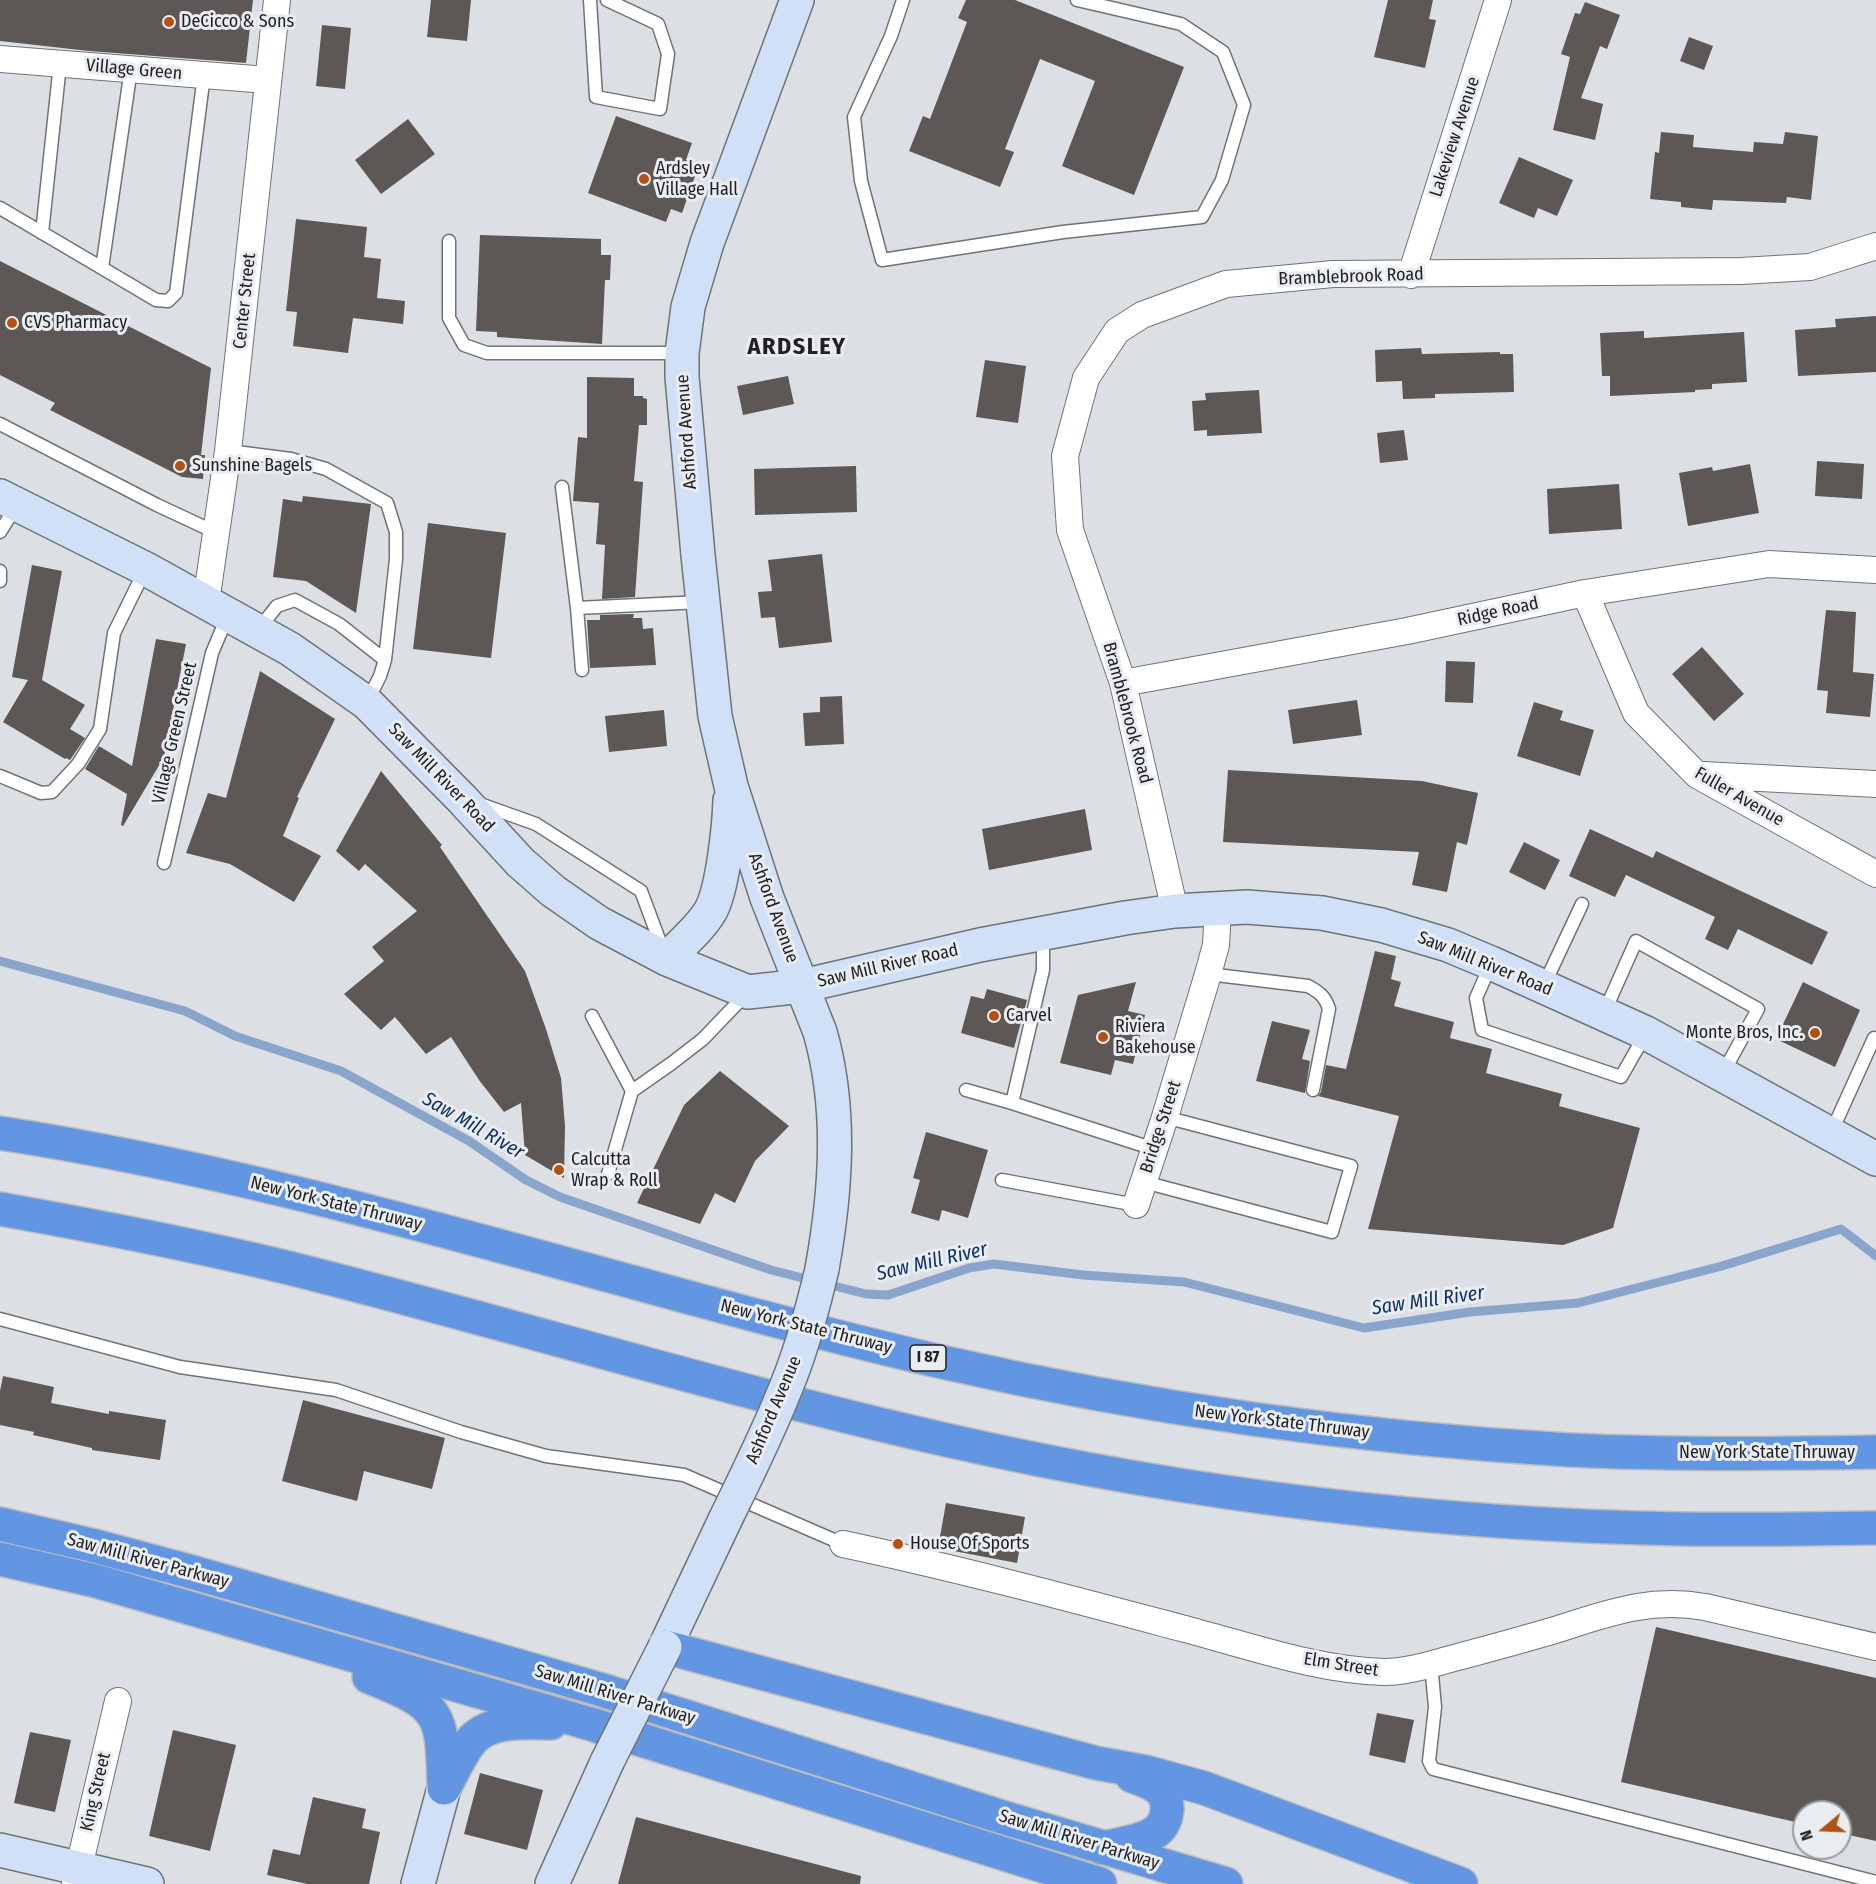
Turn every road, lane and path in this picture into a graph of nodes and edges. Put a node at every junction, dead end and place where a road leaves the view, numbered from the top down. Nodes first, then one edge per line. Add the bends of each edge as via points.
1 (277, 0) edge
2 (590, 0) edge
3 (607, 0) edge
4 (797, 0) edge
5 (903, 0) edge
6 (1077, 0) edge
7 (1498, 0) edge
8 (0, 59) edge
9 (60, 64) junction
10 (131, 69) junction
11 (204, 75) junction
12 (267, 80) junction
13 (0, 208) edge
14 (42, 233) junction
15 (449, 241) dead end
16 (1876, 246) edge
17 (102, 268) junction
18 (1411, 274) junction
19 (682, 353) junction
20 (0, 424) edge
21 (228, 451) junction
22 (562, 488) dead end
23 (8, 500) edge
24 (0, 532) edge
25 (217, 534) junction
26 (146, 569) junction
27 (1876, 570) edge
28 (0, 571) edge
29 (0, 581) edge
30 (1585, 593) junction
31 (702, 602) junction
32 (217, 608) junction
33 (577, 608) junction
34 (258, 630) junction
35 (385, 660) junction
36 (582, 670) dead end
37 (1123, 683) junction
38 (367, 703) junction
39 (1697, 775) junction
40 (0, 776) edge
41 (1876, 784) edge
42 (730, 786) junction
43 (462, 799) junction
44 (164, 863) dead end
45 (1876, 874) edge
46 (1582, 904) dead end
47 (1218, 909) junction
48 (1175, 911) junction
49 (1043, 933) junction
50 (667, 959) junction
51 (1491, 963) junction
52 (1208, 974) junction
53 (1543, 986) junction
54 (802, 987) junction
55 (748, 992) junction
56 (1604, 1013) junction
57 (592, 1016) dead end
58 (1646, 1033) junction
59 (1874, 1038) dead end
60 (1723, 1074) junction
61 (632, 1090) junction
62 (966, 1090) dead end
63 (1313, 1090) dead end
64 (1012, 1103) junction
65 (1165, 1117) junction
66 (0, 1134) edge
67 (1830, 1134) junction
68 (1154, 1149) junction
69 (1876, 1159) edge
70 (608, 1174) dead end
71 (1002, 1180) dead end
72 (1140, 1193) junction
73 (0, 1209) edge
74 (0, 1319) edge
75 (1876, 1452) edge
76 (0, 1524) edge
77 (1876, 1528) edge
78 (843, 1544) joint
79 (0, 1559) edge
80 (199, 1610) junction
81 (664, 1647) junction
82 (1876, 1647) edge
83 (1431, 1664) junction
84 (118, 1701) dead end
85 (594, 1725) junction
86 (1096, 1763) junction
87 (444, 1788) junction
88 (1102, 1848) junction
89 (0, 1850) edge
90 (77, 1876) edge
91 (424, 1877) edge
92 (1876, 1882) edge
93 (147, 1884) edge
94 (552, 1884) edge
95 (1101, 1884) edge
96 (1226, 1884) edge
97 (1461, 1884) edge

1 - 12 street, Center Street
2 - 3 lane via 596,97 660,109 668,54 658,24
4 - 19 main road, Ashford Avenue via 707,243 688,307
5 - 6 lane via 854,117 861,181 882,260 1063,232 1202,217 1222,180 1244,105 1223,52 1181,24
7 - 18 street, Lakeview Avenue
8 - 9 street, Village Green
9 - 10 street, Village Green
9 - 14 lane
10 - 11 street, Village Green
10 - 17 lane
11 - 12 street, Village Green
11 - 17 lane via 176,293 168,301 156,300
12 - 21 street, Center Street
13 - 14 lane
14 - 17 lane
15 - 19 lane via 449,318 464,345 487,353
16 - 18 street, Bramblebrook Road via 1810,267
18 - 37 street, Bramblebrook Road via 1333,274 1226,284 1142,315 1117,331 1086,378 1065,456 1070,530
19 - 31 main road, Ashford Avenue
20 - 25 lane
21 - 25 street, Center Street
21 - 35 lane via 291,459 326,469 387,503 396,532 396,559
22 - 33 lane
23 - 24 lane
23 - 26 main road, Saw Mill River Road
25 - 32 street, Center Street
26 - 32 main road, Saw Mill River Road
26 - 40 lane via 114,633 100,729 78,764 52,792 41,793
27 - 30 street, Ridge Road via 1769,564
28 - 29 lane
30 - 37 street, Ridge Road via 1407,631
30 - 39 street, Fuller Avenue via 1636,713
31 - 33 lane
31 - 42 main road, Ashford Avenue via 715,716
32 - 34 main road, Saw Mill River Road
32 - 44 lane, Village Green Street via 212,653
33 - 36 lane
34 - 35 lane via 277,606 295,600 339,624
34 - 38 main road, Saw Mill River Road
35 - 38 lane
37 - 48 street, Bramblebrook Road
38 - 43 main road, Saw Mill River Road
39 - 41 street
39 - 45 street, Fuller Avenue
42 - 50 main road via 729,826 712,909
42 - 54 main road, Ashford Avenue
43 - 50 main road, Saw Mill River Road via 520,862 553,891 599,923
43 - 50 lane via 536,824 641,891
46 - 53 lane
47 - 48 main road, Saw Mill River Road
47 - 51 main road, Saw Mill River Road via 1247,907 1322,913 1381,925
47 - 52 street, Bridge Street
48 - 49 main road, Saw Mill River Road
49 - 54 main road, Saw Mill River Road
49 - 64 lane via 1043,970
50 - 55 main road, Saw Mill River Road
51 - 53 main road, Saw Mill River Road
51 - 58 lane via 1476,998 1482,1030 1622,1077
52 - 63 lane via 1308,986 1320,993 1329,1009
52 - 65 street, Bridge Street
53 - 56 main road, Saw Mill River Road
54 - 55 main road, Saw Mill River Road
54 - 81 main road, Ashford Avenue, bridge via 827,1055 832,1098 834,1187 822,1269 803,1341 782,1397
55 - 61 lane via 703,1039
56 - 58 main road, Saw Mill River Road
56 - 60 lane via 1636,941 1758,1009
57 - 61 lane
58 - 60 main road, Saw Mill River Road
59 - 67 lane
60 - 67 main road, Saw Mill River Road
61 - 70 lane
62 - 64 lane
64 - 68 lane
65 - 68 street, Bridge Street
65 - 72 lane via 1351,1166 1332,1232
66 - 75 highway, New York State Thruway / I 87 via 230,1177 942,1362 1149,1403 1359,1432 1570,1450 1688,1454
67 - 69 main road, Saw Mill River Road
68 - 72 street, Bridge Street
71 - 72 lane
73 - 77 highway via 297,1270 737,1388 953,1441 1157,1480 1366,1509 1574,1525
74 - 78 lane via 180,1367 336,1390 546,1456 684,1475
76 - 88 highway, Saw Mill River Parkway via 181,1569 599,1689
78 - 83 street, Elm Street via 1331,1667 1387,1672
79 - 80 highway, Saw Mill River Parkway
80 - 85 highway, Saw Mill River Parkway
80 - 87 highway via 419,1700 437,1720 441,1733
81 - 86 highway
81 - 94 main road, Ashford Avenue, bridge
82 - 83 street, Elm Street via 1677,1603 1622,1610
83 - 92 lane via 1435,1707 1429,1761 1433,1769
84 - 90 street, King Street
85 - 87 highway via 520,1722 494,1727 474,1738
85 - 95 highway, Saw Mill River Parkway
86 - 88 highway via 1160,1790 1167,1808 1167,1818 1155,1833
86 - 97 highway via 1204,1788
87 - 91 main road
88 - 96 highway, Saw Mill River Parkway
89 - 90 main road
90 - 93 main road

